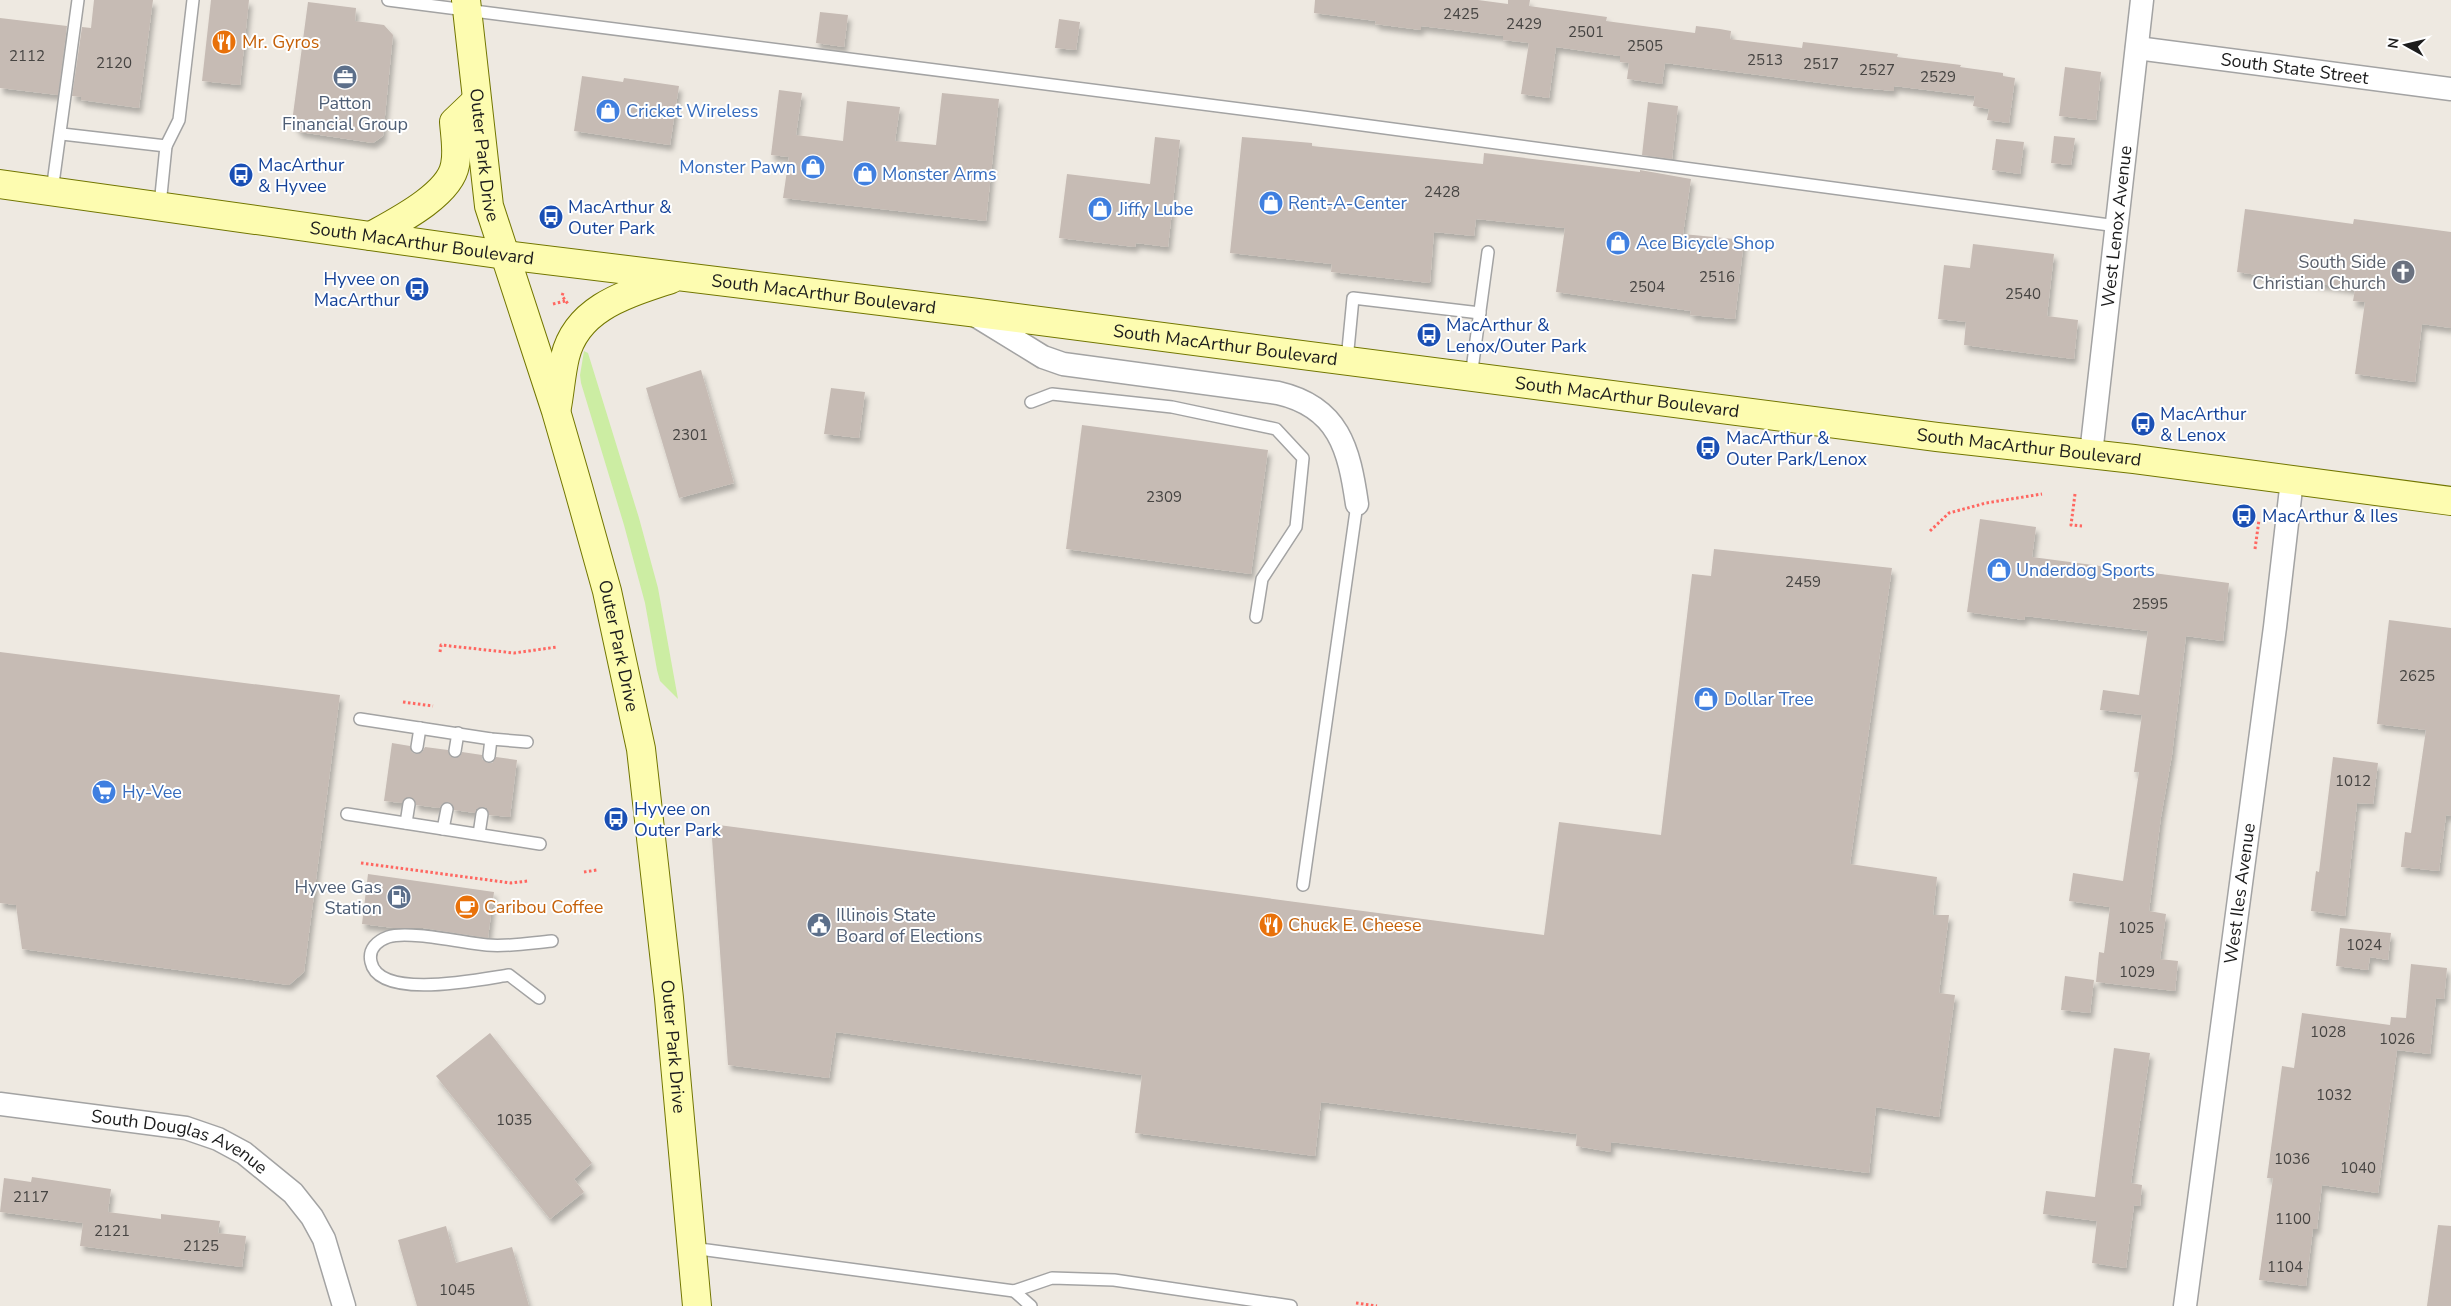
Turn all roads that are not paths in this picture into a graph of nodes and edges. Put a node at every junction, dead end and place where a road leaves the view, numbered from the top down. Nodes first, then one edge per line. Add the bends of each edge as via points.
1 (78, 0) edge
2 (193, 0) edge
3 (388, 0) edge
4 (2142, 0) edge
5 (466, 5) edge
6 (2137, 48) junction
7 (2451, 89) edge
8 (476, 101) junction
9 (62, 134) junction
10 (166, 146) junction
11 (0, 184) edge
12 (52, 191) junction
13 (160, 205) junction
14 (2117, 226) junction
15 (371, 236) junction
16 (1488, 252) dead end
17 (505, 255) junction
18 (678, 276) junction
19 (970, 312) junction
20 (1480, 313) junction
21 (1347, 360) junction
22 (1472, 377) junction
23 (1031, 402) dead end
24 (556, 411) junction
25 (2091, 454) junction
26 (2292, 480) junction
27 (2451, 501) edge
28 (1357, 504) joint
29 (1256, 617) dead end
30 (360, 719) dead end
31 (420, 728) junction
32 (458, 733) junction
33 (491, 739) junction
34 (527, 742) dead end
35 (417, 746) dead end
36 (455, 751) dead end
37 (489, 756) dead end
38 (409, 804) dead end
39 (447, 809) dead end
40 (347, 814) dead end
41 (482, 814) dead end
42 (406, 824) junction
43 (443, 829) junction
44 (479, 834) junction
45 (540, 844) dead end
46 (1303, 885) dead end
47 (552, 942) dead end
48 (539, 998) dead end
49 (0, 1104) edge
50 (692, 1248) junction
51 (1014, 1291) junction
52 (344, 1306) edge
53 (697, 1306) edge
54 (1031, 1306) edge
55 (1291, 1306) edge
56 (2185, 1306) edge

1 - 9 lane
2 - 10 lane via 179,120
3 - 5 lane
4 - 6 street, West Lenox Avenue
5 - 8 main road, Outer Park Drive
5 - 14 lane
6 - 7 street, South State Street
6 - 14 street, West Lenox Avenue
8 - 15 main road via 454,122 456,166 444,185 415,210
8 - 17 main road, Outer Park Drive via 489,206
9 - 10 lane
9 - 12 lane
10 - 13 lane
11 - 12 main road, South MacArthur Boulevard
12 - 13 main road, South MacArthur Boulevard
13 - 15 main road, South MacArthur Boulevard
14 - 25 street, West Lenox Avenue
15 - 17 main road, South MacArthur Boulevard
16 - 20 lane
17 - 18 main road, South MacArthur Boulevard
17 - 24 main road, Outer Park Drive
18 - 19 main road, South MacArthur Boulevard
18 - 24 main road via 603,305 582,323 565,356
19 - 21 main road, South MacArthur Boulevard
19 - 28 street via 1043,357 1063,364 1278,393 1312,404 1328,417 1341,438 1352,467
20 - 21 lane via 1353,298
20 - 22 lane
21 - 22 main road, South MacArthur Boulevard
22 - 25 main road, South MacArthur Boulevard
23 - 29 lane via 1052,394 1172,407 1276,429 1303,458 1296,527 1262,580
24 - 50 main road, Outer Park Drive via 606,592 641,749 669,998
25 - 26 main road, South MacArthur Boulevard
26 - 27 main road, South MacArthur Boulevard
26 - 56 street, West Iles Avenue
28 - 46 lane
30 - 31 lane
31 - 32 lane
31 - 35 lane
32 - 33 lane
32 - 36 lane
33 - 34 lane
33 - 37 lane
38 - 42 lane
39 - 43 lane
40 - 42 lane
41 - 44 lane
42 - 43 lane
43 - 44 lane
44 - 45 lane
47 - 48 lane via 490,945 390,936 376,942 370,953 376,974 386,980 440,986 509,975
49 - 52 street, South Douglas Avenue via 186,1128 218,1139 250,1158 293,1193 312,1217 324,1239
50 - 51 lane
50 - 53 main road, Outer Park Drive
51 - 54 lane
51 - 55 lane via 1052,1278 1114,1280

